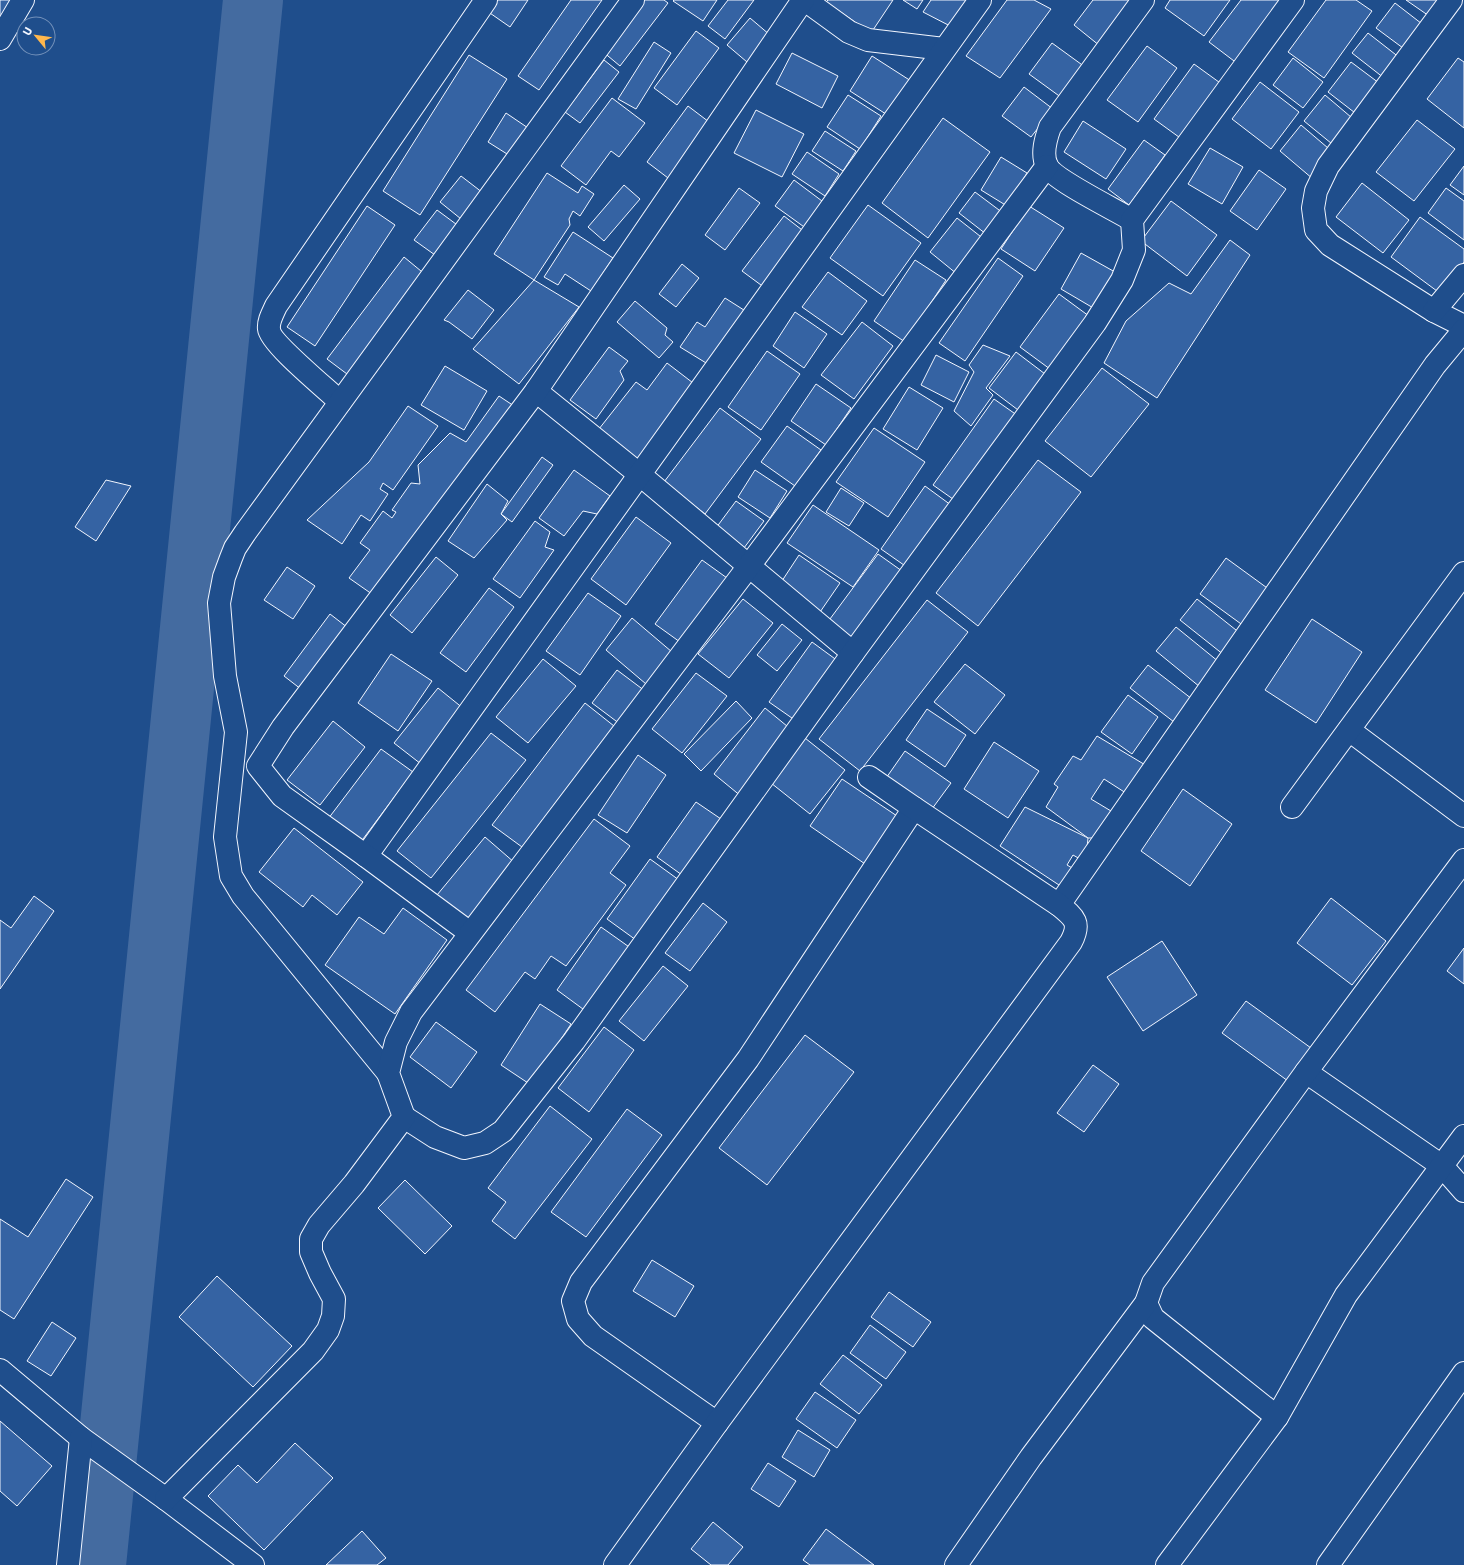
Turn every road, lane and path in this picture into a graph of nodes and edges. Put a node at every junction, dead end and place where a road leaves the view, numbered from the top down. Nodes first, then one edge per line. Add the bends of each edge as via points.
1 (23, 0) edge
2 (486, 0) edge
3 (633, 0) edge
4 (804, 0) edge
5 (980, 0) edge
6 (1143, 0) edge
7 (1294, 0) edge
8 (1451, 0) edge
9 (0, 39) edge
10 (944, 50) junction
11 (1047, 166) junction
12 (1132, 220) junction
13 (1464, 275) edge
14 (1434, 311) junction
15 (1464, 326) edge
16 (1464, 330) edge
17 (536, 391) junction
18 (340, 402) junction
19 (639, 474) junction
20 (749, 566) junction
21 (1464, 573) edge
22 (853, 653) junction
23 (1349, 730) junction
24 (236, 732) junction
25 (258, 766) junction
26 (870, 777) dead end
27 (1292, 806) dead end
28 (914, 808) junction
29 (1464, 816) edge
30 (366, 856) junction
31 (1464, 860) edge
32 (1059, 905) junction
33 (470, 934) junction
34 (1306, 1072) junction
35 (388, 1073) junction
36 (404, 1117) junction
37 (1464, 1136) edge
38 (1442, 1166) junction
39 (1464, 1191) edge
40 (1146, 1303) junction
41 (0, 1370) edge
42 (1464, 1373) edge
43 (1277, 1417) junction
44 (717, 1423) junction
45 (87, 1443) junction
46 (166, 1499) junction
47 (68, 1565) edge
48 (253, 1565) edge
49 (615, 1565) edge
50 (956, 1565) edge
51 (1167, 1565) edge
52 (1328, 1565) edge

1 - 9 street
2 - 18 street via 276,306 269,322 269,331 277,344
3 - 18 street
4 - 10 street via 849,32 868,40
4 - 17 street
5 - 10 street
6 - 11 street via 1050,127 1044,151
7 - 12 street
8 - 14 street via 1328,166 1316,191 1313,208 1316,230 1330,245
10 - 19 street
11 - 12 street via 1060,178
11 - 20 street
12 - 22 street via 1134,250 1122,280 1095,323
13 - 14 street
14 - 15 street
16 - 32 street via 1435,365
17 - 19 street
17 - 25 street via 288,720
18 - 24 street via 235,548 224,577 220,603 225,676
19 - 20 street
19 - 30 street
20 - 22 street
20 - 33 street
21 - 23 street
22 - 36 street via 574,1040 504,1131 485,1143 464,1148 435,1137
23 - 27 street
23 - 29 street
24 - 25 street
24 - 35 street via 225,837 231,876 243,896
25 - 30 street via 282,796
26 - 28 street
28 - 32 street
28 - 44 street via 748,1059 581,1282 573,1301 578,1319 593,1336
30 - 33 street
31 - 34 street
32 - 44 street via 1073,916 1076,932 1071,942
33 - 35 street via 411,1012 396,1042
34 - 38 street
34 - 40 street via 1153,1283
35 - 36 street
36 - 46 street via 354,1184 319,1225 311,1239 311,1252 334,1299 333,1316 328,1330 313,1351
37 - 38 street
38 - 39 street
38 - 43 street via 1346,1296
40 - 43 street via 1153,1318
40 - 50 street via 1031,1457
41 - 45 street
42 - 52 street
43 - 51 street
44 - 49 street
45 - 46 street
45 - 47 street
46 - 48 street

